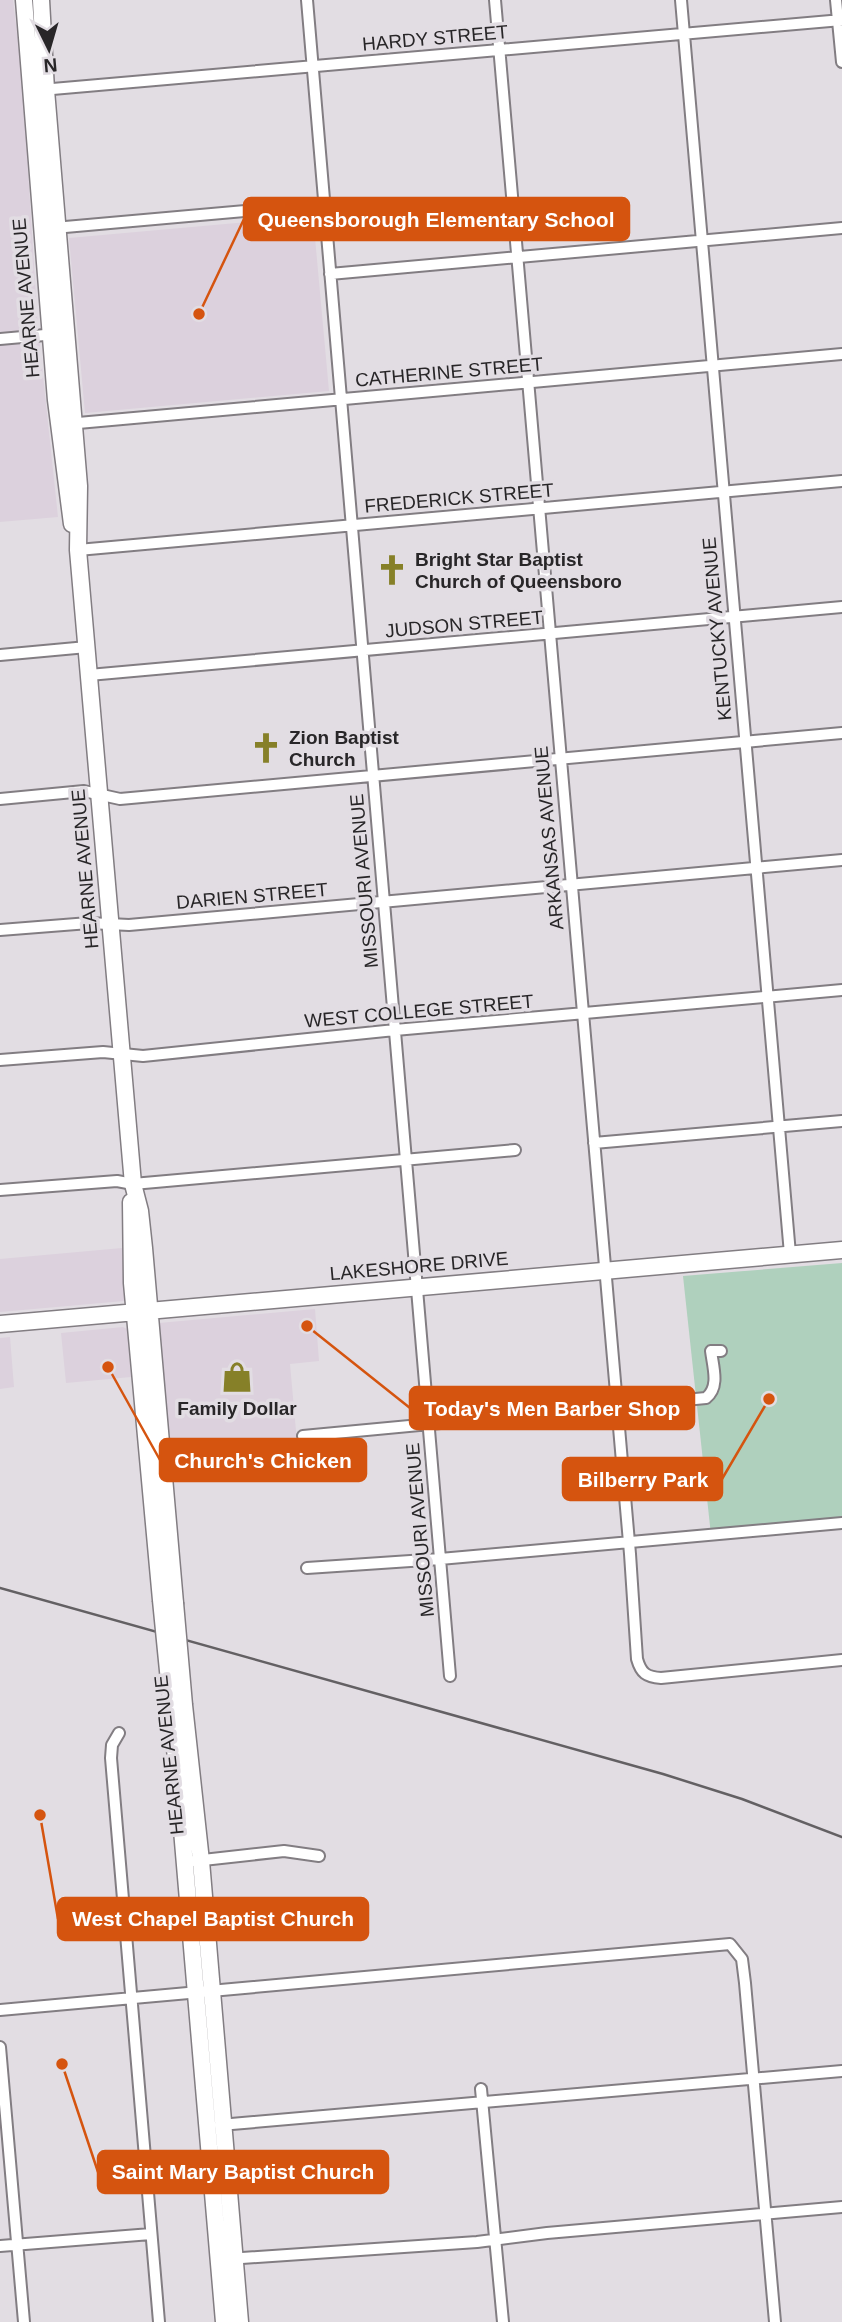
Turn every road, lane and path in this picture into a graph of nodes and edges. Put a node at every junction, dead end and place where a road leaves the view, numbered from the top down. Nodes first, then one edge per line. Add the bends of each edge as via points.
1 (24, 0) edge
2 (307, 0) edge
3 (495, 0) edge
4 (681, 0) edge
5 (836, 0) edge
6 (36, 11) edge
7 (840, 20) edge
8 (684, 34) junction
9 (499, 50) junction
10 (842, 62) edge
11 (312, 66) junction
12 (39, 90) junction
13 (324, 204) junction
14 (842, 228) edge
15 (49, 229) junction
16 (703, 240) junction
17 (517, 257) junction
18 (330, 274) junction
19 (58, 334) junction
20 (0, 339) edge
21 (842, 354) edge
22 (714, 366) junction
23 (528, 382) junction
24 (341, 399) junction
25 (66, 424) junction
26 (842, 481) edge
27 (723, 491) junction
28 (539, 508) junction
29 (352, 525) junction
30 (78, 550) junction
31 (842, 607) edge
32 (734, 617) junction
33 (550, 634) junction
34 (87, 647) junction
35 (362, 650) junction
36 (0, 655) edge
37 (89, 675) junction
38 (842, 733) edge
39 (745, 742) junction
40 (560, 759) junction
41 (373, 775) junction
42 (100, 795) junction
43 (0, 799) edge
44 (842, 860) edge
45 (756, 867) junction
46 (570, 884) junction
47 (384, 901) junction
48 (111, 923) junction
49 (0, 930) edge
50 (842, 990) edge
51 (767, 997) junction
52 (582, 1013) junction
53 (395, 1030) junction
54 (122, 1054) junction
55 (0, 1060) edge
56 (842, 1121) edge
57 (778, 1127) junction
58 (594, 1143) junction
59 (515, 1150) dead end
60 (406, 1160) junction
61 (134, 1184) junction
62 (0, 1190) edge
63 (842, 1250) edge
64 (790, 1254) junction
65 (604, 1271) junction
66 (417, 1287) junction
67 (142, 1313) junction
68 (0, 1324) edge
69 (721, 1351) dead end
70 (616, 1406) junction
71 (429, 1423) junction
72 (303, 1436) dead end
73 (145, 1440) junction
74 (162, 1440) junction
75 (842, 1523) edge
76 (628, 1542) junction
77 (440, 1559) junction
78 (307, 1568) dead end
79 (168, 1601) junction
80 (842, 1660) edge
81 (450, 1676) dead end
82 (119, 1733) dead end
83 (319, 1856) dead end
84 (193, 1861) junction
85 (203, 1991) junction
86 (131, 1999) junction
87 (0, 2010) edge
88 (0, 2047) edge
89 (842, 2071) edge
90 (754, 2079) junction
91 (481, 2089) dead end
92 (483, 2102) junction
93 (215, 2126) junction
94 (842, 2207) edge
95 (765, 2213) junction
96 (151, 2234) junction
97 (494, 2240) junction
98 (17, 2244) junction
99 (0, 2246) edge
100 (227, 2259) junction
101 (24, 2322) edge
102 (159, 2322) edge
103 (224, 2322) edge
104 (240, 2322) edge
105 (503, 2322) edge
106 (775, 2322) edge

1 - 6 main road, HEARNE AVENUE
2 - 11 street, MISSOURI AVENUE
3 - 9 street, ARKANSAS AVENUE
4 - 8 street, KENTUCKY AVENUE
5 - 7 street
6 - 12 main road, HEARNE AVENUE
7 - 8 street, HARDY STREET
7 - 10 street
8 - 9 street, HARDY STREET
8 - 16 street, KENTUCKY AVENUE
9 - 11 street, HARDY STREET
9 - 17 street, ARKANSAS AVENUE
11 - 12 street, HARDY STREET
11 - 13 street, MISSOURI AVENUE
12 - 15 main road, HEARNE AVENUE
13 - 15 street
13 - 18 street, MISSOURI AVENUE
14 - 16 street
15 - 19 main road, HEARNE AVENUE
16 - 17 street
16 - 22 street, KENTUCKY AVENUE
17 - 18 street
17 - 23 street, ARKANSAS AVENUE
18 - 24 street, MISSOURI AVENUE
19 - 20 street
19 - 25 main road, HEARNE AVENUE
21 - 22 street, CATHERINE STREET
22 - 23 street, CATHERINE STREET
22 - 27 street, KENTUCKY AVENUE
23 - 24 street, CATHERINE STREET
23 - 28 street, ARKANSAS AVENUE
24 - 25 street, CATHERINE STREET
24 - 29 street, MISSOURI AVENUE
25 - 30 main road, HEARNE AVENUE via 80,506
26 - 27 street, FREDERICK STREET
27 - 28 street, FREDERICK STREET
27 - 32 street, KENTUCKY AVENUE
28 - 29 street, FREDERICK STREET
28 - 33 street, ARKANSAS AVENUE
29 - 30 street, FREDERICK STREET
29 - 35 street, MISSOURI AVENUE
30 - 34 main road, HEARNE AVENUE
31 - 32 street, JUDSON STREET
32 - 33 street, JUDSON STREET
32 - 39 street, KENTUCKY AVENUE
33 - 35 street, JUDSON STREET
33 - 40 street, ARKANSAS AVENUE
34 - 36 street
34 - 37 main road, HEARNE AVENUE
35 - 37 street, JUDSON STREET
35 - 41 street, MISSOURI AVENUE
37 - 42 main road, HEARNE AVENUE
38 - 39 street
39 - 40 street
39 - 45 street, KENTUCKY AVENUE
40 - 41 street
40 - 46 street, ARKANSAS AVENUE
41 - 42 street via 120,799
41 - 47 street, MISSOURI AVENUE
42 - 43 street via 84,792
42 - 48 main road, HEARNE AVENUE
44 - 45 street, DARIEN STREET
45 - 46 street, DARIEN STREET
45 - 51 street, KENTUCKY AVENUE
46 - 47 street, DARIEN STREET
46 - 52 street, ARKANSAS AVENUE
47 - 48 street, DARIEN STREET
47 - 53 street, MISSOURI AVENUE
48 - 49 street, DARIEN STREET
48 - 54 main road, HEARNE AVENUE
50 - 51 street, WEST COLLEGE STREET
51 - 52 street, WEST COLLEGE STREET
51 - 57 street, KENTUCKY AVENUE
52 - 53 street, WEST COLLEGE STREET
52 - 58 street, ARKANSAS AVENUE
53 - 54 street, WEST COLLEGE STREET via 143,1056
53 - 60 street, MISSOURI AVENUE
54 - 55 street, WEST COLLEGE STREET
54 - 61 main road, HEARNE AVENUE
56 - 57 street
57 - 58 street
57 - 64 street, KENTUCKY AVENUE
58 - 65 street, ARKANSAS AVENUE
59 - 60 street
60 - 61 street
60 - 66 street, MISSOURI AVENUE
61 - 62 street via 117,1181
61 - 67 main road, HEARNE AVENUE via 130,1215
63 - 64 main road, LAKESHORE DRIVE
64 - 65 main road, LAKESHORE DRIVE
65 - 66 main road, LAKESHORE DRIVE
65 - 70 street, ARKANSAS AVENUE
66 - 67 main road, LAKESHORE DRIVE
66 - 71 street, MISSOURI AVENUE
67 - 68 main road, LAKESHORE DRIVE
67 - 73 main road, HEARNE AVENUE
67 - 74 main road, HEARNE AVENUE
69 - 70 street via 711,1352 715,1383 706,1398
70 - 71 street
70 - 76 street, ARKANSAS AVENUE
71 - 72 street
71 - 77 street, MISSOURI AVENUE
73 - 74 main road
73 - 79 main road, HEARNE AVENUE
74 - 79 main road, HEARNE AVENUE
75 - 76 street
76 - 77 street
76 - 80 street, ARKANSAS AVENUE via 637,1659 650,1677
77 - 78 street
77 - 81 street, MISSOURI AVENUE
79 - 84 main road, HEARNE AVENUE, bridge
82 - 86 street via 111,1758
83 - 84 street via 284,1851
84 - 85 main road, HEARNE AVENUE
85 - 86 street
85 - 90 street via 730,1944 742,1959
85 - 93 main road, HEARNE AVENUE
86 - 87 street
86 - 96 street
88 - 98 street
89 - 90 street
90 - 92 street
90 - 95 street
91 - 92 street
92 - 93 street
92 - 97 street
93 - 100 main road, HEARNE AVENUE
94 - 95 street
95 - 97 street
95 - 106 street
96 - 98 street
96 - 102 street
97 - 100 street
97 - 105 street
98 - 99 street
98 - 101 street
100 - 103 main road, HEARNE AVENUE
100 - 104 main road, HEARNE AVENUE

